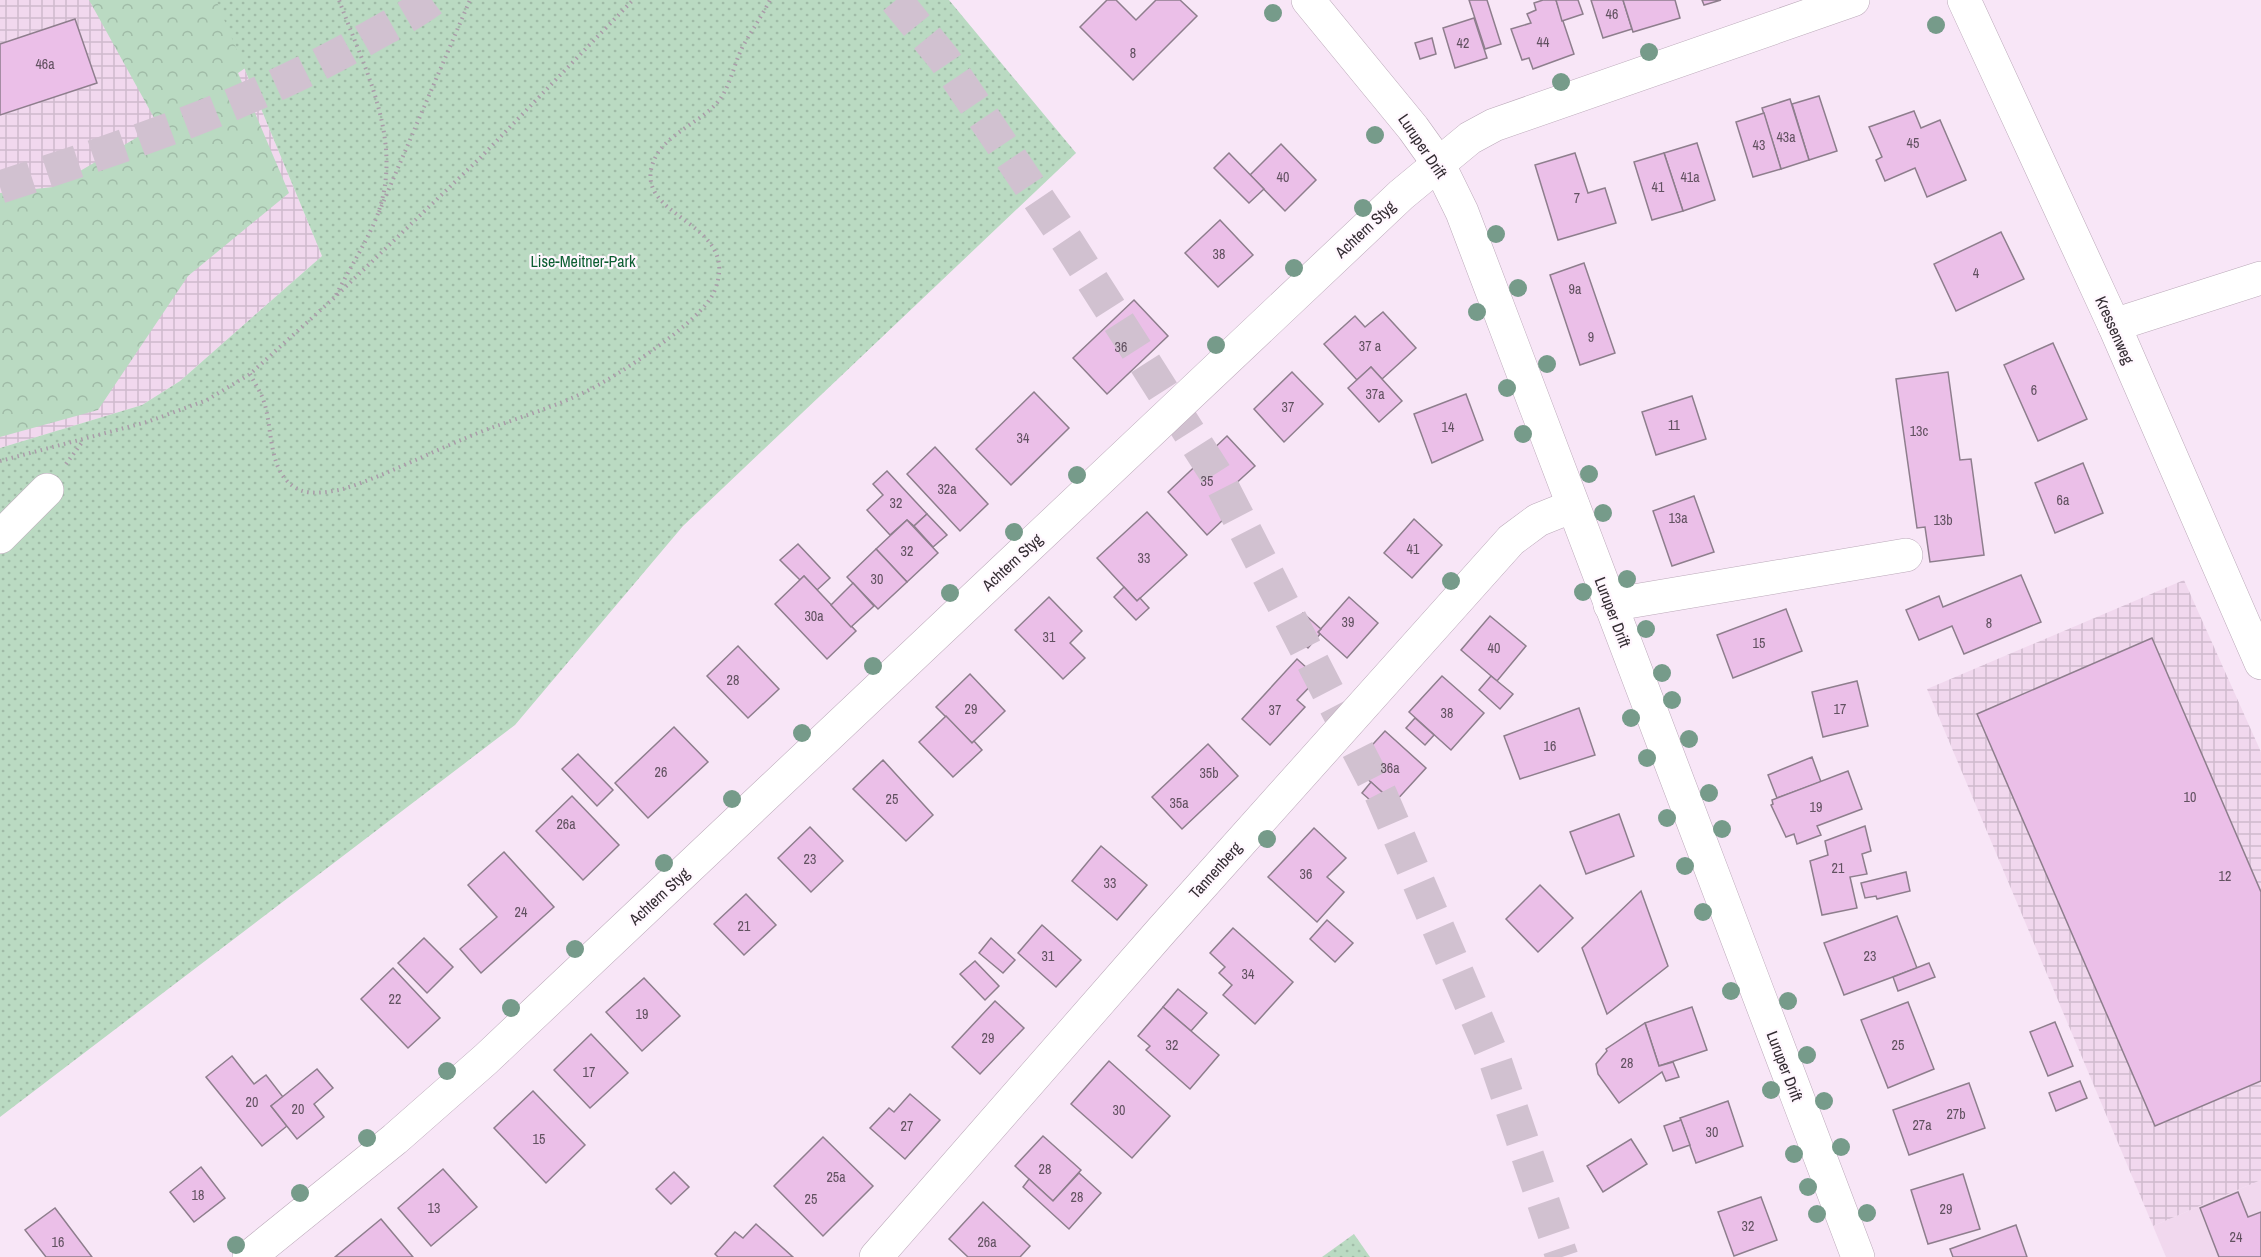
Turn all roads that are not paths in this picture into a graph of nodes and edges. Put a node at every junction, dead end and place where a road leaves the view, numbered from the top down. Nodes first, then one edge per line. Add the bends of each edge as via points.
1 (1308, 0) edge
2 (1853, 0) edge
3 (1964, 0) edge
4 (1438, 163) junction
5 (2261, 278) edge
6 (2114, 325) junction
7 (47, 490) dead end
8 (1573, 506) junction
9 (0, 537) edge
10 (1906, 555) dead end
11 (1610, 605) junction
12 (2250, 609) edge
13 (2261, 663) edge
14 (249, 1257) edge
15 (876, 1257) edge
16 (1858, 1257) edge

1 - 4 street, Luruper Drift
2 - 4 street, Achtern Styg via 1494,125
3 - 6 street, Kressenweg
4 - 8 street, Luruper Drift via 1462,212
4 - 14 street, Achtern Styg via 486,1059 395,1139
5 - 6 street
6 - 12 street, Kressenweg
7 - 9 street
8 - 11 street, Luruper Drift
8 - 15 street, Tannenberg via 1538,520 1511,540
10 - 11 street
11 - 16 street, Luruper Drift
12 - 13 street, Kressenweg

